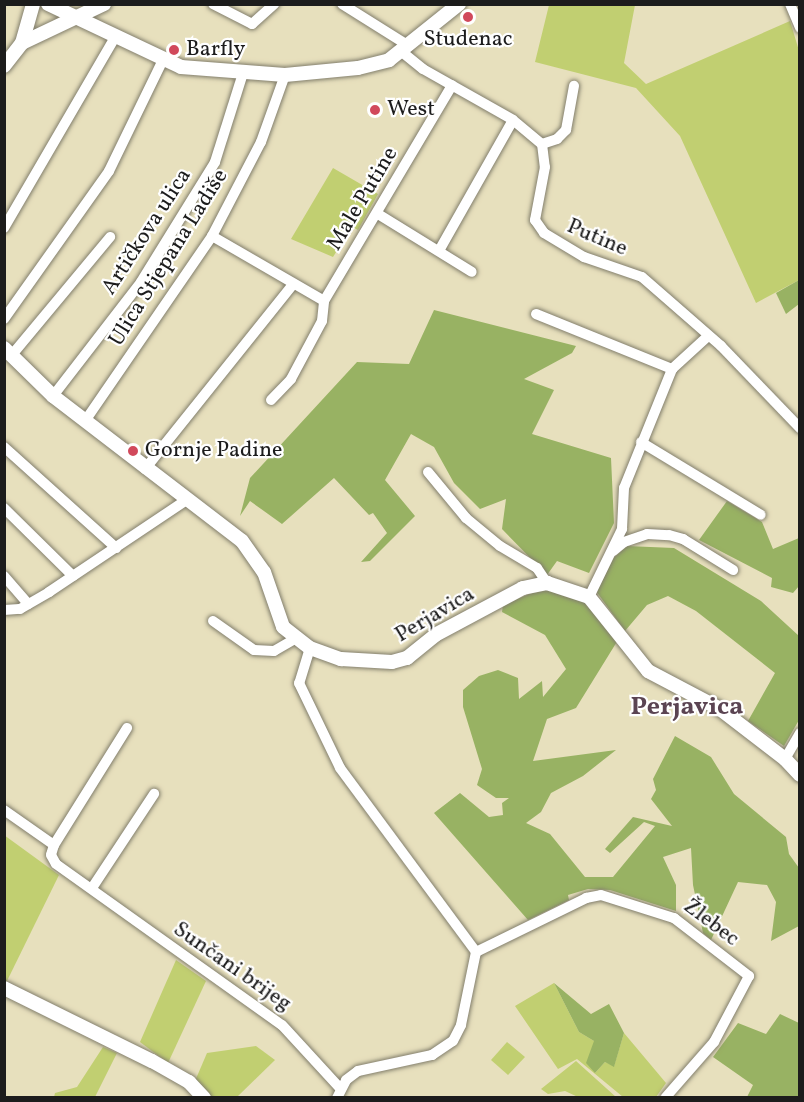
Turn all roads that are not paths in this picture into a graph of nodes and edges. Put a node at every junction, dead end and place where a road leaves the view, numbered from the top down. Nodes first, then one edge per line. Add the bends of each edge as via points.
1 (33, 4) edge
2 (48, 4) edge
3 (104, 4) edge
4 (213, 4) edge
5 (274, 4) edge
6 (342, 4) edge
7 (459, 4) edge
8 (790, 4) edge
9 (77, 17) junction
10 (800, 28) edge
11 (114, 37) junction
12 (22, 43) junction
13 (405, 49) junction
14 (163, 60) junction
15 (4, 66) edge
16 (243, 73) junction
17 (285, 75) junction
18 (452, 84) junction
19 (574, 86) dead end
20 (513, 120) junction
21 (542, 144) junction
22 (378, 214) junction
23 (4, 228) edge
24 (212, 236) junction
25 (110, 237) dead end
26 (440, 249) junction
27 (472, 272) dead end
28 (293, 284) junction
29 (324, 301) junction
30 (536, 314) dead end
31 (4, 319) edge
32 (707, 337) junction
33 (8, 352) edge
34 (672, 369) junction
35 (53, 396) junction
36 (271, 400) dead end
37 (85, 421) junction
38 (800, 428) edge
39 (641, 442) junction
40 (4, 447) edge
41 (146, 469) junction
42 (428, 472) dead end
43 (185, 501) junction
44 (4, 508) edge
45 (761, 515) dead end
46 (116, 548) junction
47 (610, 553) junction
48 (733, 570) dead end
49 (4, 576) edge
50 (73, 576) junction
51 (548, 583) junction
52 (589, 597) junction
53 (28, 604) junction
54 (4, 610) edge
55 (213, 621) dead end
56 (295, 639) junction
57 (310, 648) junction
58 (127, 728) dead end
59 (800, 733) edge
60 (785, 759) junction
61 (800, 775) edge
62 (154, 794) dead end
63 (4, 810) edge
64 (54, 845) junction
65 (92, 888) junction
66 (476, 952) junction
67 (4, 988) edge
68 (339, 1093) edge
69 (204, 1098) edge
70 (665, 1098) edge

1 - 12 street
2 - 9 street
3 - 9 street
4 - 5 street via 252,24
6 - 13 street
7 - 13 street
8 - 10 street
9 - 11 street
9 - 12 street
11 - 14 street
11 - 23 street
12 - 15 street
13 - 17 street via 358,68
13 - 18 street
14 - 16 street via 181,67
14 - 31 street via 108,171
16 - 17 street
16 - 35 street, Artičkova ulica via 215,162 141,282
17 - 24 street, Ulica Stjepana Ladiše via 256,151
18 - 20 street
18 - 22 street, Male Putine
19 - 21 street via 566,130 557,139
20 - 21 street
20 - 26 street
21 - 32 street, Putine via 545,167 535,220 544,233 576,253 642,277
22 - 26 street
22 - 29 street, Male Putine
24 - 28 street
24 - 37 street, Ulica Stjepana Ladiše
25 - 33 street
26 - 27 street
28 - 29 street
28 - 41 street
29 - 36 street, Male Putine via 322,321 291,379
30 - 34 street
32 - 34 street
32 - 38 street, Putine
33 - 35 street, Perjavica
34 - 39 street
35 - 37 street, Perjavica
37 - 41 street, Perjavica
39 - 45 street
39 - 47 street via 624,488 622,529
40 - 46 street
41 - 43 street, Perjavica
42 - 51 street via 466,518 500,546 537,568
43 - 46 street
43 - 56 street, Perjavica via 247,547 264,572 278,619
44 - 50 street
46 - 50 street
47 - 48 street via 624,542 647,534 669,535 683,539
47 - 52 street
49 - 53 street
50 - 53 street
51 - 52 street
51 - 57 street, Perjavica via 523,588 435,635 407,658 392,662 341,659
52 - 60 street via 648,671 720,709
53 - 54 street
55 - 56 street via 254,650 274,651
56 - 57 street, Perjavica
57 - 66 street via 299,683 340,768
58 - 64 street
59 - 60 street
60 - 61 street
62 - 65 street
63 - 64 street
64 - 65 street, Sunčani brijeg via 54,862
65 - 68 street, Sunčani brijeg via 282,1025
66 - 68 street via 461,1025 453,1041 432,1055 358,1071
66 - 70 street, Žlebec via 594,896 612,897 665,913 692,931 749,976 714,1042
67 - 69 street via 152,1061 189,1082

